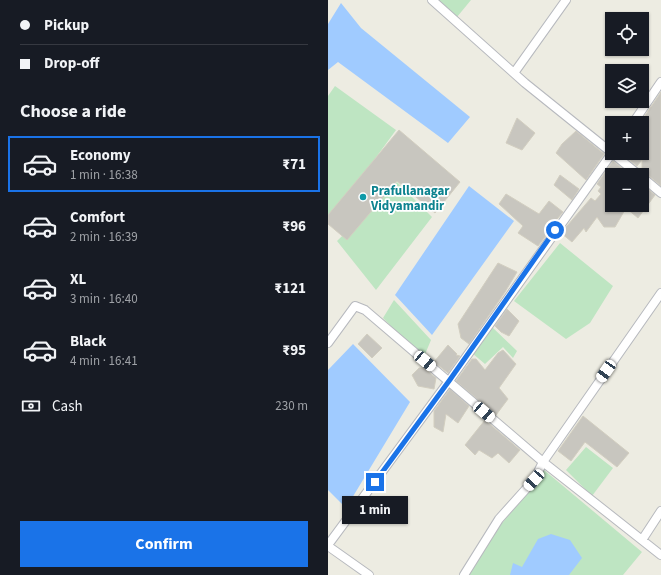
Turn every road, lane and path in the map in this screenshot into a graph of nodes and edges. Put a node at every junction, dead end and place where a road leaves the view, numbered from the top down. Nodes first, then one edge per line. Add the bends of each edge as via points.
1 (432, 0) edge
2 (566, 0) edge
3 (514, 73) junction
4 (661, 82) edge
5 (638, 116) edge
6 (605, 147) edge
7 (607, 160) edge
8 (621, 160) edge
9 (630, 168) edge
10 (649, 183) edge
11 (661, 193) edge
12 (661, 293) edge
13 (328, 343) edge
14 (449, 381) junction
15 (543, 462) junction
16 (661, 511) edge
17 (642, 540) junction
18 (328, 546) edge
19 (661, 555) edge
20 (369, 575) edge
21 (464, 575) edge

1 - 3 street
2 - 3 street
3 - 6 street
4 - 5 street
7 - 14 street
8 - 9 street
10 - 11 street
12 - 15 street
13 - 14 street via 355,306 364,310
14 - 15 street
14 - 18 street
15 - 17 street
15 - 21 street via 534,480 499,519
16 - 17 street
17 - 19 street
18 - 20 street

